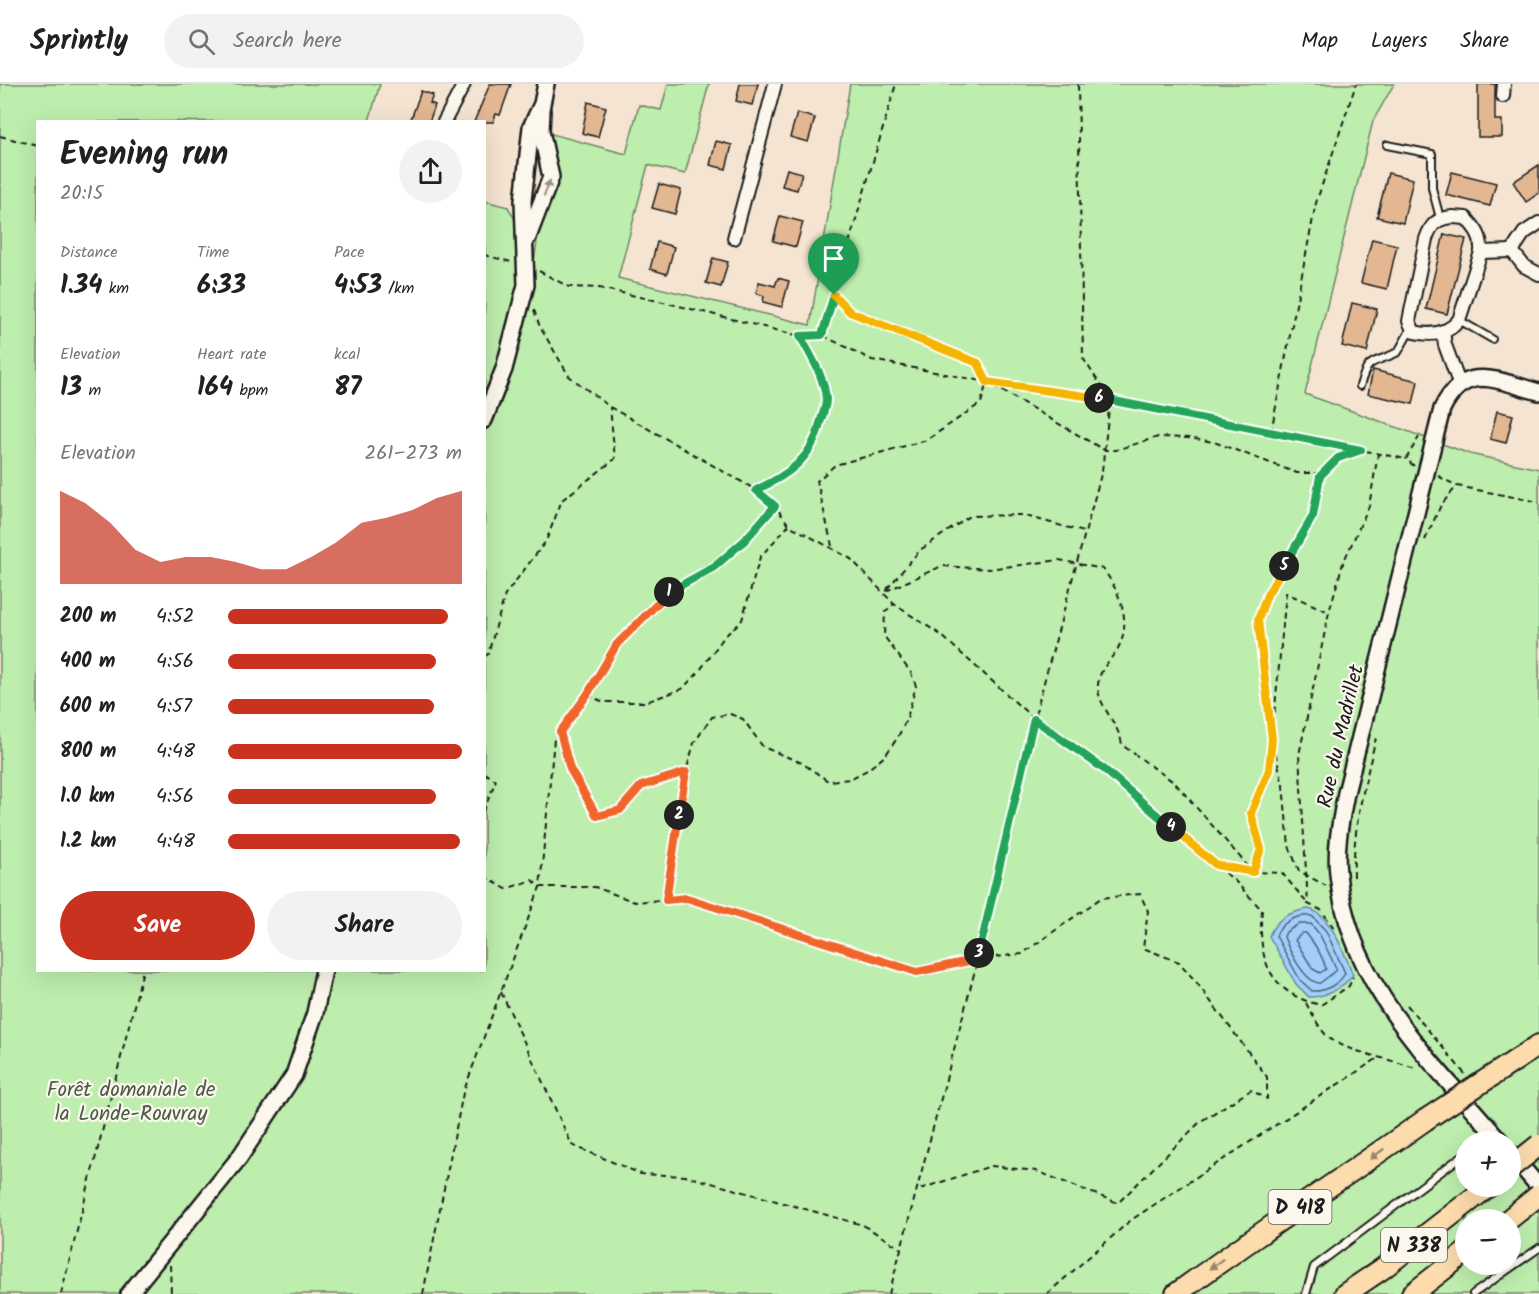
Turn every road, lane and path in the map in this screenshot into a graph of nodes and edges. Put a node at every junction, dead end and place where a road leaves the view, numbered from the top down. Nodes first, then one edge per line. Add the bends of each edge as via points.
1 (464, 84) edge
2 (546, 84) edge
3 (775, 84) edge
4 (896, 84) edge
5 (1078, 84) edge
6 (1356, 84) edge
7 (542, 104) junction
8 (445, 120) edge
9 (0, 136) edge
10 (36, 145) edge
11 (1387, 145) dead end
12 (1440, 218) junction
13 (1539, 223) edge
14 (734, 237) dead end
15 (526, 243) junction
16 (1512, 251) junction
17 (1481, 252) junction
18 (486, 256) edge
19 (526, 267) junction
20 (1539, 273) edge
21 (526, 285) junction
22 (834, 295) junction
23 (1459, 320) junction
24 (1412, 327) junction
25 (1443, 332) junction
26 (822, 335) junction
27 (800, 336) junction
28 (1492, 339) dead end
29 (987, 382) junction
30 (1459, 383) junction
31 (1360, 386) dead end
32 (1539, 392) edge
33 (1110, 400) junction
34 (610, 407) junction
35 (486, 415) edge
36 (1271, 432) junction
37 (1104, 450) junction
38 (1361, 450) junction
39 (1406, 459) dead end
40 (1425, 472) junction
41 (1323, 473) junction
42 (1457, 486) junction
43 (756, 490) junction
44 (1539, 502) edge
45 (775, 506) junction
46 (789, 525) junction
47 (1084, 532) junction
48 (1424, 544) dead end
49 (832, 546) junction
50 (1074, 565) junction
51 (885, 592) junction
52 (894, 604) junction
53 (1329, 612) dead end
54 (486, 656) edge
55 (587, 695) junction
56 (1034, 719) junction
57 (1378, 728) dead end
58 (560, 732) junction
59 (1272, 739) junction
60 (686, 772) junction
61 (486, 774) edge
62 (486, 805) edge
63 (1216, 865) junction
64 (1253, 872) junction
65 (1306, 875) dead end
66 (486, 877) edge
67 (1355, 884) dead end
68 (540, 887) junction
69 (666, 900) junction
70 (1308, 904) dead end
71 (978, 959) junction
72 (142, 972) edge
73 (324, 972) edge
74 (1353, 977) dead end
75 (501, 992) junction
76 (1403, 1000) dead end
77 (1306, 1002) junction
78 (1539, 1045) edge
79 (1378, 1058) junction
80 (1425, 1072) dead end
81 (1471, 1082) dead end
82 (1485, 1131) edge
83 (1539, 1145) edge
84 (1521, 1159) edge
85 (1455, 1161) edge
86 (1521, 1166) edge
87 (1539, 1186) edge
88 (917, 1190) junction
89 (1539, 1195) edge
90 (1476, 1197) edge
91 (1521, 1210) edge
92 (170, 1244) junction
93 (900, 1248) junction
94 (1539, 1248) edge
95 (1455, 1261) edge
96 (61, 1294) edge
97 (129, 1294) edge
98 (171, 1294) edge
99 (423, 1294) edge
100 (889, 1294) edge
101 (1047, 1294) edge
102 (1176, 1294) edge
103 (1306, 1294) edge
104 (1345, 1294) edge
105 (1412, 1294) edge
106 (1473, 1294) edge

1 - 8 street
2 - 7 street
3 - 14 street
4 - 22 path
5 - 33 path via 1083,358
6 - 36 path via 1316,203
7 - 15 street via 531,127 523,201
15 -> 7 street via 551,177 541,131
9 - 10 path
11 - 12 lane via 1432,154 1432,188
12 - 17 street via 1466,218 1482,241
12 - 24 street via 1426,239 1409,321
13 - 16 street via 1524,233
15 - 19 street
16 - 17 street
16 - 20 street via 1524,266
17 - 23 street
18 - 19 path
19 - 21 street
19 - 27 path via 553,276 556,282 569,287 599,288
21 - 34 path via 540,327 569,376
21 - 35 street via 504,369
22 - 26 path
22 - 29 path via 850,312 978,363
23 - 25 street
23 - 28 lane
24 - 25 street via 1414,332 1428,335
24 - 31 lane via 1398,352 1366,367
25 - 30 street
26 - 27 path
26 - 29 path via 872,360
27 - 43 path via 818,369 826,401 817,436 803,461 783,478
29 - 33 path
29 - 37 path
29 - 49 path via 981,403 927,440 835,465 817,481
30 - 32 street via 1483,378
30 - 40 street, Rue du Madrillet via 1442,409
33 - 36 path
33 - 37 path
34 - 43 path
34 - 54 path via 615,459 562,500 546,541 505,595
36 - 38 path
37 - 41 path via 1158,437 1188,438 1214,442 1297,473
37 - 47 path
38 - 39 path
38 - 41 path via 1338,458
40 - 42 path
40 - 82 street, Rue du Madrillet via 1346,793 1337,873 1347,922 1366,972 1388,1007
41 - 59 path via 1313,516 1267,595 1258,620
42 - 44 path
42 - 48 path via 1441,505
43 - 45 path
45 - 46 path
45 - 55 path via 714,567 670,592 639,619 617,644
46 - 49 path
46 - 55 path via 760,557 742,620 682,689 646,702 604,702
47 - 50 path
47 - 51 path via 1022,515 970,516 920,550
49 - 51 path
50 - 51 path via 1059,560 989,569 942,566
50 - 56 path
50 - 64 path via 1102,569 1114,584 1122,608 1125,633 1102,669 1097,688 1121,734 1122,745 1175,783
51 - 52 path
52 - 56 path via 941,636
52 - 60 path via 885,612 884,636 916,686 907,717 885,756 850,779 828,781 802,763 763,747 743,718 730,714 712,717 694,743
53 - 59 path via 1286,592
55 - 58 path
56 - 63 path via 1105,770
56 - 71 path
57 - 67 path via 1355,833
58 - 60 path via 570,769 597,816 620,810 641,786
58 - 68 path via 554,739
59 - 64 path via 1269,770 1251,813 1261,849
59 - 65 path via 1283,785 1289,846 1299,871
60 - 69 path
61 - 62 path via 496,780
63 - 64 path
63 - 77 path via 1262,910 1259,937 1263,957 1276,983
64 - 70 path via 1282,873
66 - 68 path via 506,889 532,880
68 - 69 path via 595,887 635,902
68 - 75 path
69 - 71 path via 687,898 917,972
71 - 88 path
71 - 88 path via 1022,954 1101,898 1140,894 1148,911 1143,948 1179,962 1197,983 1268,1077 1267,1099 1251,1090 1201,1121 1118,1203 1036,1171 990,1166
72 - 96 path
73 - 92 street via 294,1076 239,1158
74 - 77 path via 1349,986 1321,1005
75 - 93 path via 572,1145 641,1174 686,1176 863,1225
75 - 99 path via 463,1093
76 - 81 path
77 - 79 path via 1328,1037
78 -> 102 highway, D 418, bridge via 1258,1233
79 - 80 path via 1401,1061
79 - 101 path via 1131,1220
83 - 84 highway, bridge
85 - 103 lane via 1314,1267
86 - 87 street
88 - 93 path
89 - 91 highway, bridge
90 - 104 highway, N 338
92 - 97 street
92 - 98 path
93 - 100 path
94 - 106 lane
95 - 105 highway, N 338

